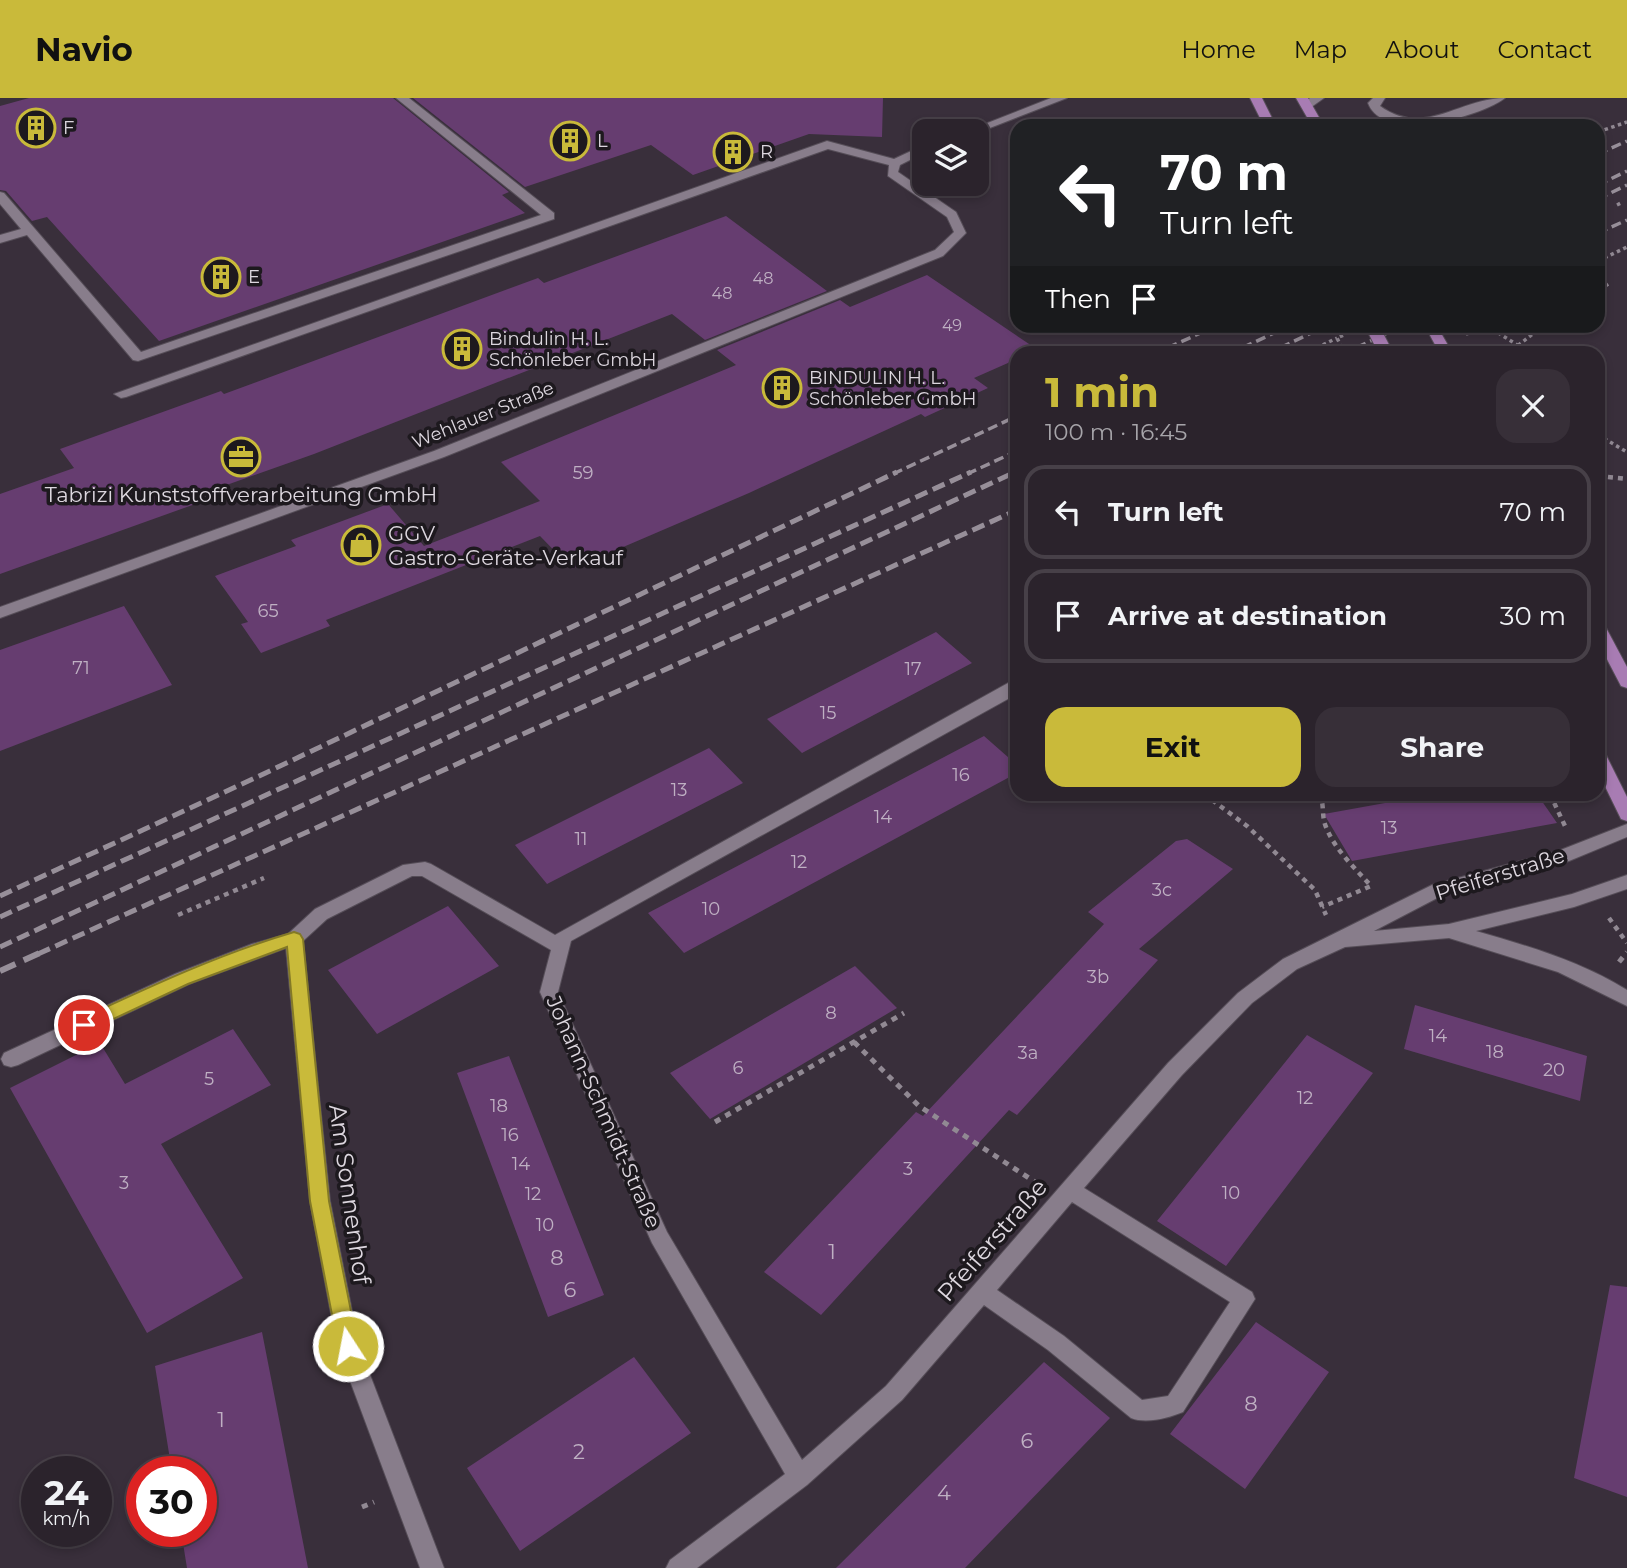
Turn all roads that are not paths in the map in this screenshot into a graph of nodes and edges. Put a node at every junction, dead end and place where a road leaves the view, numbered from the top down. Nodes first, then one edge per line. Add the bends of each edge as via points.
1 (402, 98) edge
2 (1061, 98) edge
3 (1256, 98) edge
4 (1318, 98) edge
5 (1379, 98) edge
6 (1499, 98) edge
7 (1304, 102) edge
8 (1426, 116) dead end
9 (1266, 119) edge
10 (1314, 119) edge
11 (1401, 119) edge
12 (1410, 119) edge
13 (1440, 119) edge
14 (989, 125) edge
15 (912, 155) edge
16 (895, 163) junction
17 (0, 195) edge
18 (30, 230) junction
19 (0, 239) edge
20 (121, 394) dead end
21 (0, 613) edge
22 (1605, 641) edge
23 (1627, 682) edge
24 (1010, 691) edge
25 (1605, 769) edge
26 (1627, 815) edge
27 (1627, 830) edge
28 (1627, 882) edge
29 (1449, 931) junction
30 (294, 939) junction
31 (1338, 942) junction
32 (561, 947) junction
33 (1627, 999) edge
34 (11, 1059) dead end
35 (1066, 1195) junction
36 (982, 1292) junction
37 (799, 1477) junction
38 (432, 1568) edge
39 (678, 1568) edge

1 - 18 street via 550,216 138,357
2 - 14 street
3 - 9 main road
4 - 7 street
5 - 11 street via 1374,103 1380,112
6 - 13 street
7 - 10 main road
8 - 12 street
15 - 16 street
16 - 20 street via 827,145
16 - 21 street, Wehlauer Straße via 892,173 952,215 960,233 939,253 439,454
17 - 18 street
18 - 19 street
22 - 23 main road
24 - 32 street via 563,937
25 - 26 main road
27 - 31 street, Pfeiferstraße via 1563,856 1438,890
28 - 29 street, Pfeiferstraße
29 - 31 street, Pfeiferstraße
29 - 33 street via 1511,947 1575,971
30 - 32 street via 321,914 409,870 425,869
30 - 34 street via 182,979
30 - 38 street, Am Sonnenhof via 320,1201 348,1346
31 - 35 street, Pfeiferstraße via 1290,964 1245,998 1175,1069
32 - 37 street, Johann-Schmidt-Straße via 549,992 554,1004 659,1237
35 - 36 street, Pfeiferstraße
35 - 36 street via 1244,1299 1175,1405 1139,1411 1056,1343
36 - 37 street, Pfeiferstraße via 894,1393
37 - 39 street, Pfeiferstraße

